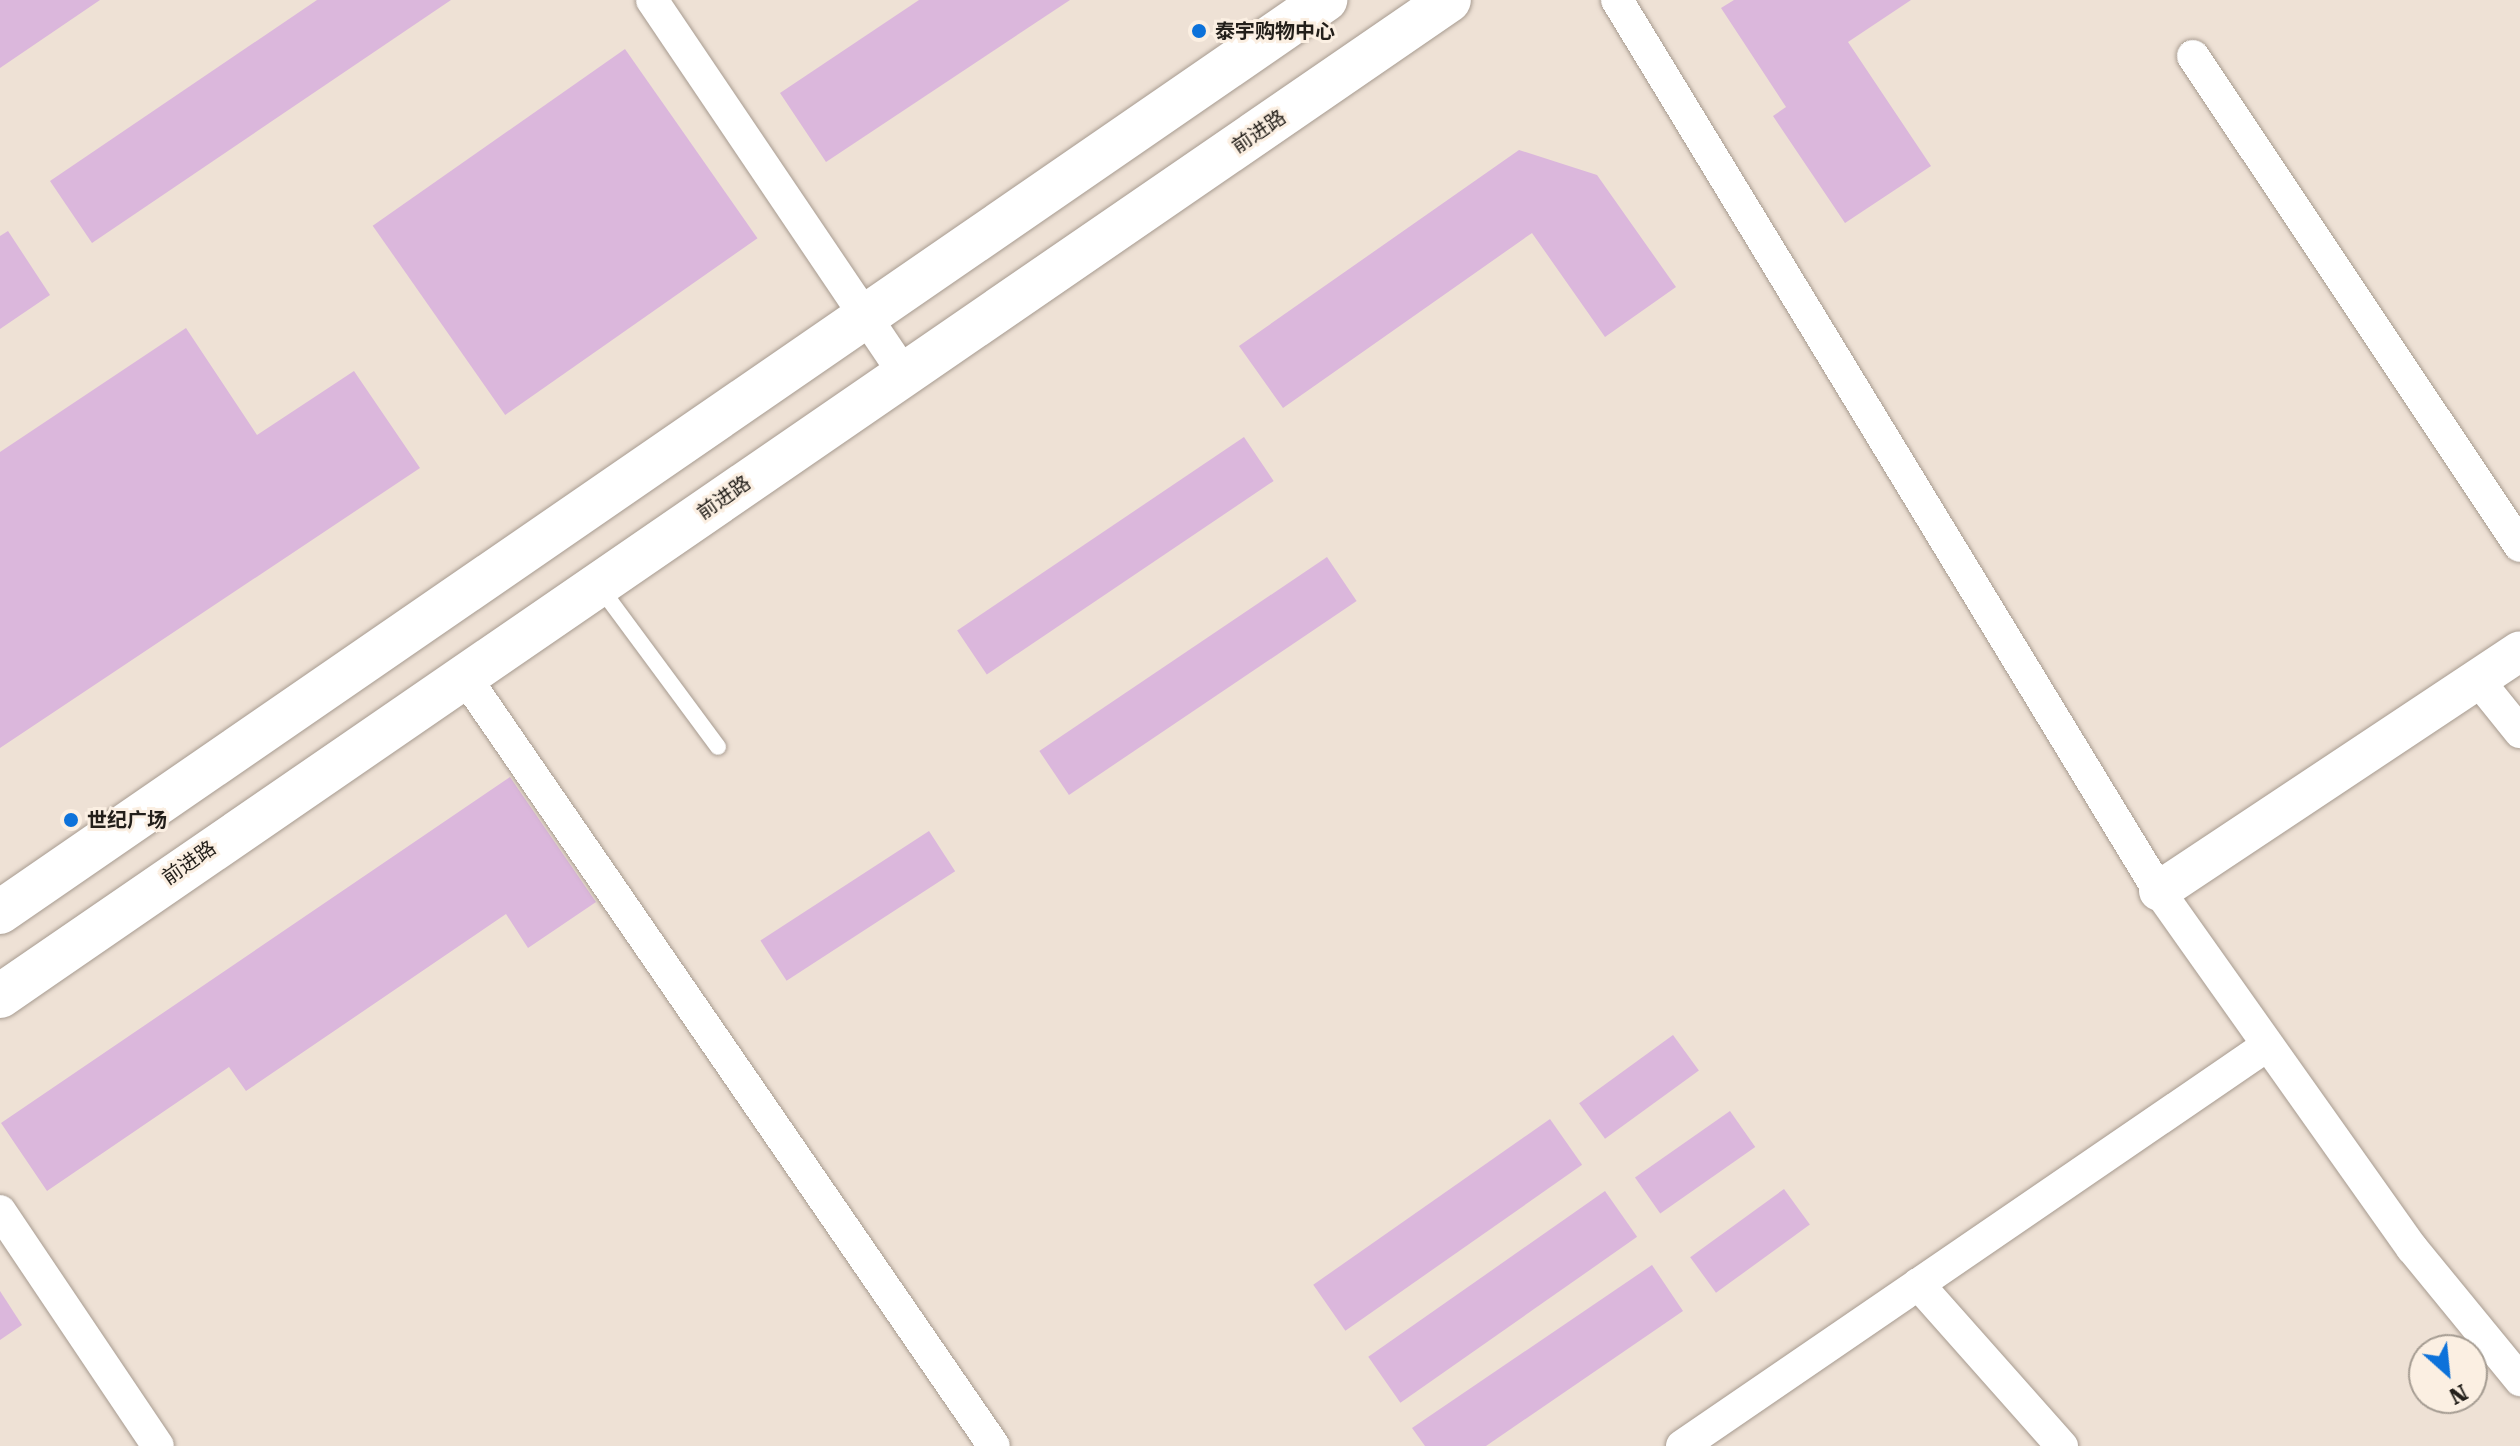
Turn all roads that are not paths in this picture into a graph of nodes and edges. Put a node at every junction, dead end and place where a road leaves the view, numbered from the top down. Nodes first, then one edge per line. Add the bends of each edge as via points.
1 (652, 0) edge
2 (1325, 0) edge
3 (1449, 0) edge
4 (1617, 0) edge
5 (2193, 56) dead end
6 (865, 315) junction
7 (904, 374) junction
8 (2520, 546) edge
9 (598, 585) junction
10 (2520, 651) edge
11 (465, 677) junction
12 (2478, 680) junction
13 (2520, 732) edge
14 (718, 747) dead end
15 (2159, 891) junction
16 (0, 912) edge
17 (0, 996) edge
18 (2265, 1047) junction
19 (0, 1211) edge
20 (1918, 1284) junction
21 (2520, 1380) edge
22 (158, 1446) edge
23 (994, 1446) edge
24 (1682, 1446) edge
25 (2062, 1446) edge

1 - 6 street
2 - 6 main road
3 - 7 main road, 前进路
4 - 15 street
5 - 8 street
6 - 7 street
6 - 16 main road
7 - 9 main road, 前进路
9 - 11 main road, 前进路
9 - 14 lane
10 - 12 street
11 - 17 main road, 前进路
11 - 23 street
12 - 13 street
12 - 15 street
15 - 18 street
18 - 20 street
18 - 21 street via 2412,1248
19 - 22 street
20 - 24 street
20 - 25 street

